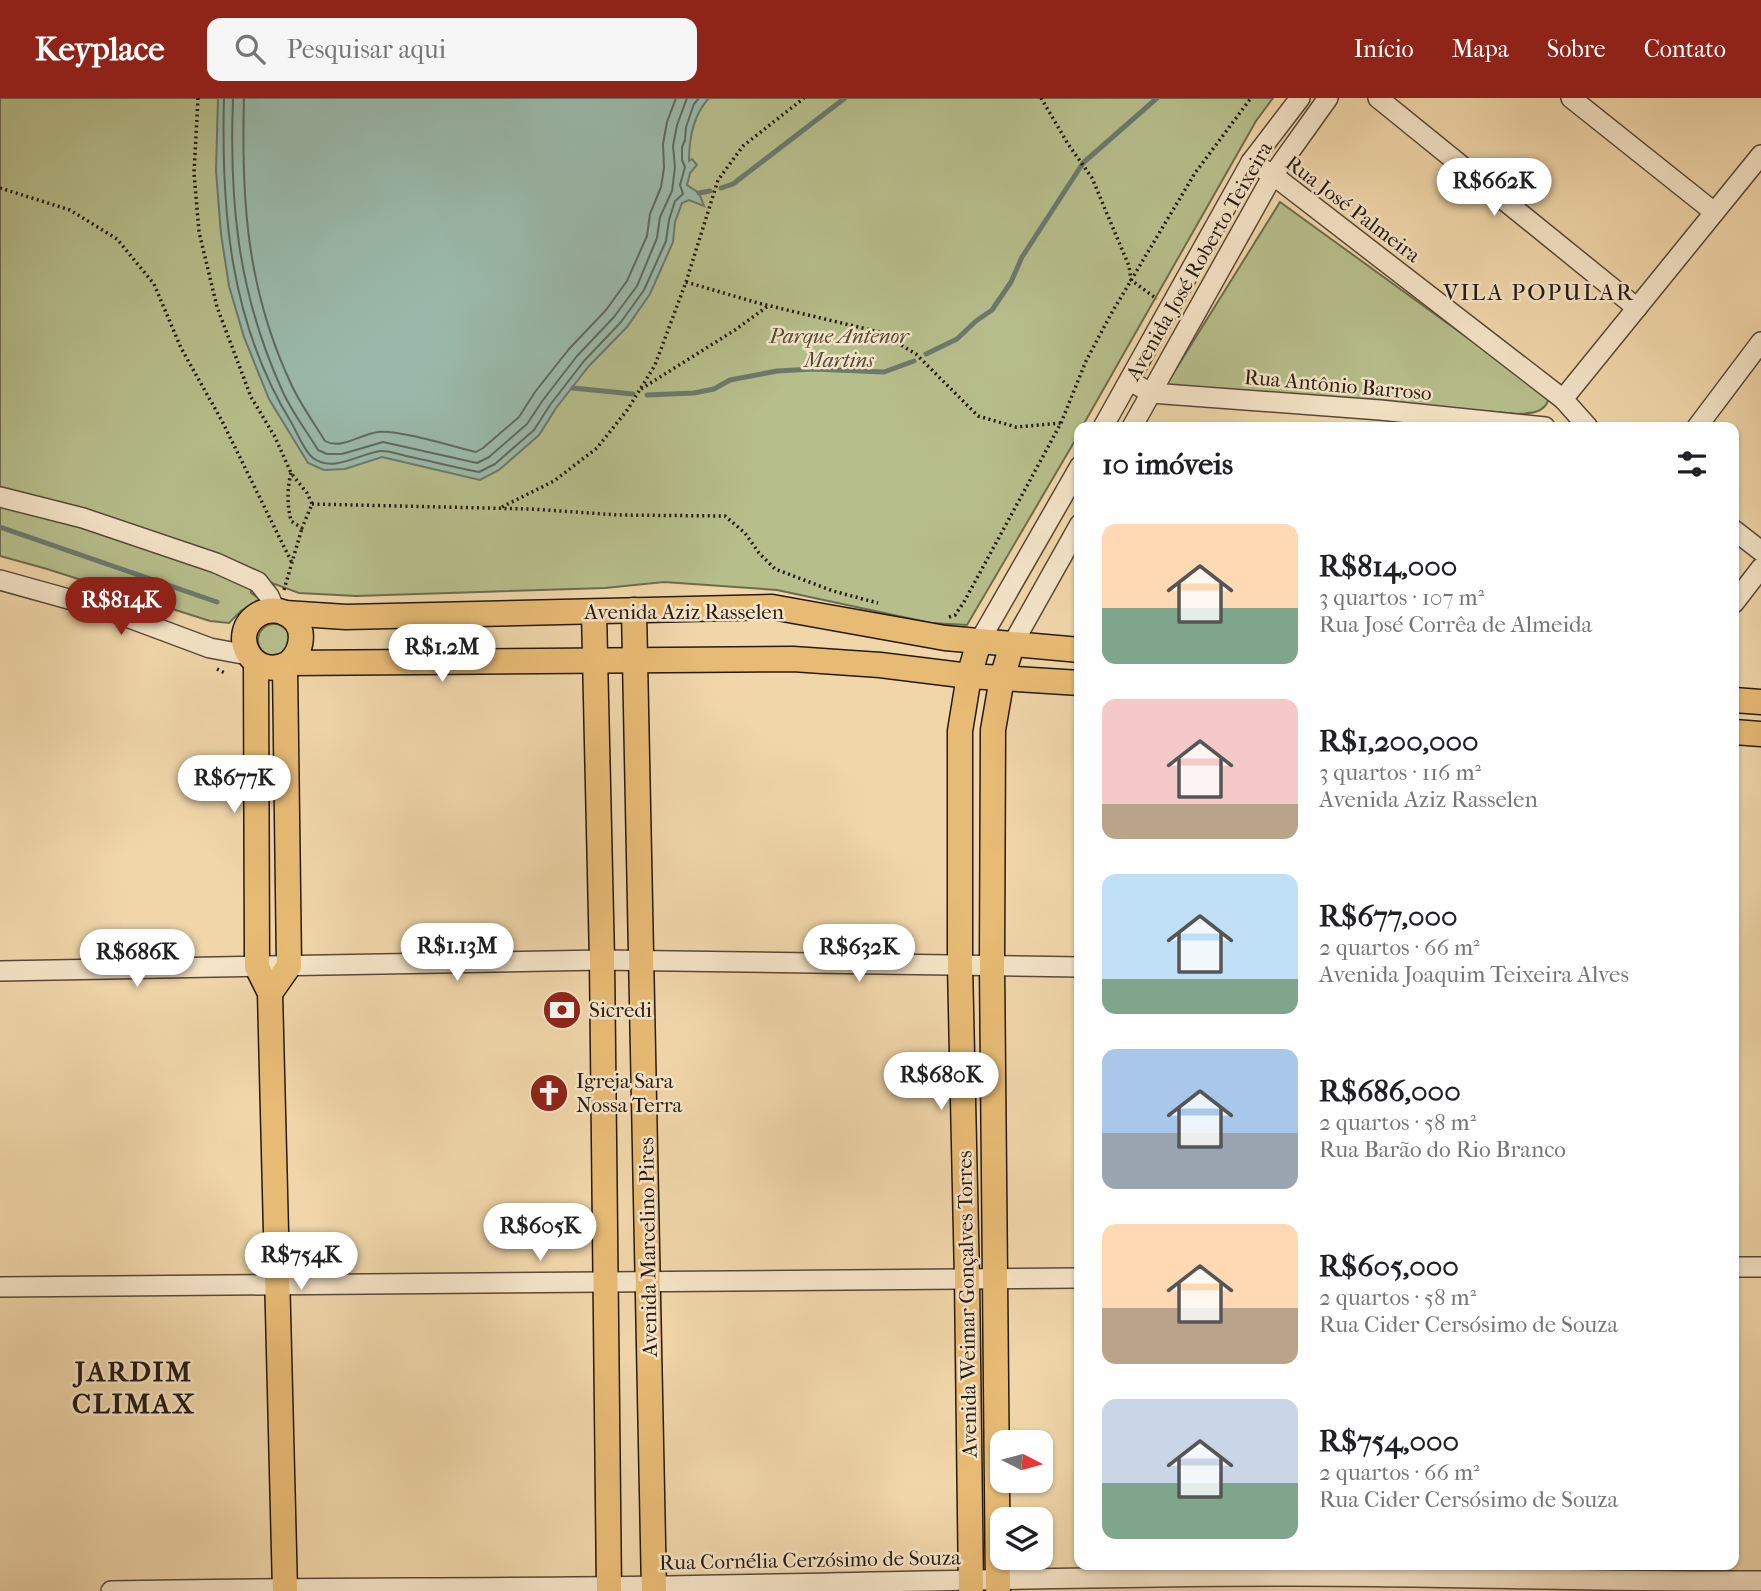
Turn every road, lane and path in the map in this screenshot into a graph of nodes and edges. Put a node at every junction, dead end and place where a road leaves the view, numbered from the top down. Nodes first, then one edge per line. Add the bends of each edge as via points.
1 (198, 98) edge
2 (804, 98) edge
3 (1041, 98) edge
4 (1251, 98) edge
5 (1300, 98) edge
6 (1328, 98) edge
7 (1378, 98) edge
8 (1571, 98) edge
9 (1761, 155) edge
10 (1251, 162) junction
11 (1273, 175) junction
12 (0, 188) edge
13 (1714, 212) junction
14 (1131, 280) junction
15 (686, 282) junction
16 (768, 306) junction
17 (1637, 308) junction
18 (1170, 309) junction
19 (1761, 342) edge
20 (1130, 381) junction
21 (640, 390) junction
22 (1150, 393) junction
23 (1563, 399) junction
24 (1379, 419) edge
25 (1061, 422) junction
26 (1106, 422) edge
27 (1135, 422) edge
28 (1441, 422) edge
29 (1584, 422) edge
30 (1701, 422) edge
31 (291, 473) junction
32 (1074, 476) edge
33 (0, 497) edge
34 (312, 504) junction
35 (500, 508) junction
36 (1052, 513) junction
37 (1074, 521) edge
38 (302, 528) junction
39 (1074, 534) edge
40 (1739, 534) edge
41 (1761, 551) edge
42 (292, 563) junction
43 (1761, 568) edge
44 (0, 580) edge
45 (1739, 597) edge
46 (889, 606) dead end
47 (634, 610) junction
48 (280, 612) junction
49 (594, 612) junction
50 (943, 620) dead end
51 (979, 642) junction
52 (1012, 645) junction
53 (1074, 650) edge
54 (252, 659) junction
55 (595, 659) junction
56 (635, 659) junction
57 (287, 664) junction
58 (969, 676) junction
59 (1002, 678) junction
60 (1074, 683) edge
61 (1739, 700) edge
62 (1761, 702) edge
63 (1739, 732) edge
64 (1761, 734) edge
65 (289, 931) junction
66 (258, 932) junction
67 (602, 960) junction
68 (640, 961) junction
69 (960, 965) junction
70 (289, 966) junction
71 (992, 966) junction
72 (257, 967) junction
73 (1074, 967) edge
74 (0, 971) edge
75 (270, 993) junction
76 (1739, 1267) edge
77 (1761, 1267) edge
78 (1074, 1278) edge
79 (967, 1279) junction
80 (996, 1279) junction
81 (605, 1282) junction
82 (650, 1282) junction
83 (278, 1285) junction
84 (0, 1287) edge
85 (1300, 1577) edge
86 (1617, 1579) edge
87 (1761, 1581) edge
88 (998, 1585) edge
89 (971, 1586) edge
90 (654, 1588) edge
91 (285, 1589) edge
92 (609, 1589) edge
93 (111, 1591) edge

1 - 31 path via 194,173 199,232 217,307 251,397
2 - 15 path via 743,146 718,180
3 - 14 path via 1089,174
4 - 14 path via 1195,173
5 - 10 street, Avenida José Roberto Teixeira
6 - 11 street, Avenida José Roberto Teixeira
7 - 17 street
8 - 13 street
9 - 13 street
10 - 11 street, Rua José Palmeira
10 - 18 street, Avenida José Roberto Teixeira
11 - 22 street, Avenida José Roberto Teixeira
11 - 23 street, Rua José Palmeira
12 - 42 path via 69,210 117,239 154,284 181,348
13 - 17 street
14 - 18 path
14 - 25 path via 1096,341
15 - 16 path
15 - 21 path
16 - 21 path
16 - 25 path via 879,332 916,354 978,416 1016,427
17 - 23 street
18 - 20 street, Avenida José Roberto Teixeira
19 - 30 street
20 - 22 street, Rua Antônio Barroso
20 - 26 street, Avenida José Roberto Teixeira
21 - 35 path via 597,448 554,481
22 - 24 street, Rua Antônio Barroso
22 - 27 street, Avenida José Roberto Teixeira
23 - 29 street, Rua José Palmeira
24 - 28 street, Rua Antônio Barroso
25 - 50 path via 964,602
31 - 34 path
31 - 38 path via 288,508 291,521
32 - 36 street
33 - 48 street via 83,518 216,562 258,582
34 - 35 path
34 - 38 path
35 - 46 path via 725,516 775,569
36 - 37 street
36 - 51 street
38 - 42 path
39 - 52 street
40 - 41 street
42 - 48 path
43 - 45 street
44 - 54 street via 108,610
47 - 49 main road, Avenida Aziz Rasselen
47 - 51 main road, Avenida Aziz Rasselen via 772,607
47 - 56 main road, Avenida Marcelino Pires
48 - 49 main road, Avenida Aziz Rasselen via 346,617
48 - 54 main road via 264,611 248,624 244,645
48 - 57 main road via 293,619 302,637 297,656
49 - 55 main road, Avenida Marcelino Pires
51 - 52 main road, Avenida Aziz Rasselen
51 - 58 main road, Avenida Weimar Gonçalves Torres
52 - 53 main road, Avenida Aziz Rasselen
52 - 59 main road
54 - 57 main road via 270,668
54 - 66 main road
55 - 56 main road
55 - 57 main road
55 - 67 main road, Avenida Marcelino Pires
56 - 58 main road via 793,659
56 - 68 main road, Avenida Marcelino Pires
57 - 65 main road
58 - 59 main road
58 - 69 main road, Avenida Weimar Gonçalves Torres via 961,731
59 - 60 main road
59 - 71 main road, Avenida Weimar Gonçalves Torres via 993,730
61 - 62 main road
63 - 64 main road
65 - 66 main road
65 - 70 main road
66 - 72 main road
67 - 68 street
67 - 70 street
67 - 81 main road, Avenida Marcelino Pires
68 - 69 street
68 - 82 main road, Avenida Marcelino Pires
69 - 71 street
69 - 79 main road, Avenida Weimar Gonçalves Torres
70 - 72 street
70 - 75 main road
71 - 73 street
71 - 80 main road, Avenida Weimar Gonçalves Torres
72 - 74 street
72 - 75 main road
75 - 83 main road
76 - 77 street
78 - 80 street
79 - 80 street
79 - 82 street
79 - 89 main road, Avenida Weimar Gonçalves Torres
80 - 88 main road, Avenida Weimar Gonçalves Torres
81 - 82 street
81 - 83 street
81 - 92 main road, Avenida Marcelino Pires
82 - 90 main road, Avenida Marcelino Pires
83 - 84 street
83 - 91 main road
85 - 86 street, Rua Cornélia Cerzósimo de Souza
85 - 88 street, Rua Cornélia Cerzósimo de Souza
86 - 87 street, Rua Cornélia Cerzósimo de Souza
88 - 89 street, Rua Cornélia Cerzósimo de Souza
89 - 90 street, Rua Cornélia Cerzósimo de Souza
90 - 92 street, Rua Cornélia Cerzósimo de Souza
91 - 92 street, Rua Cornélia Cerzósimo de Souza
91 - 93 street, Rua Cornélia Cerzósimo de Souza

